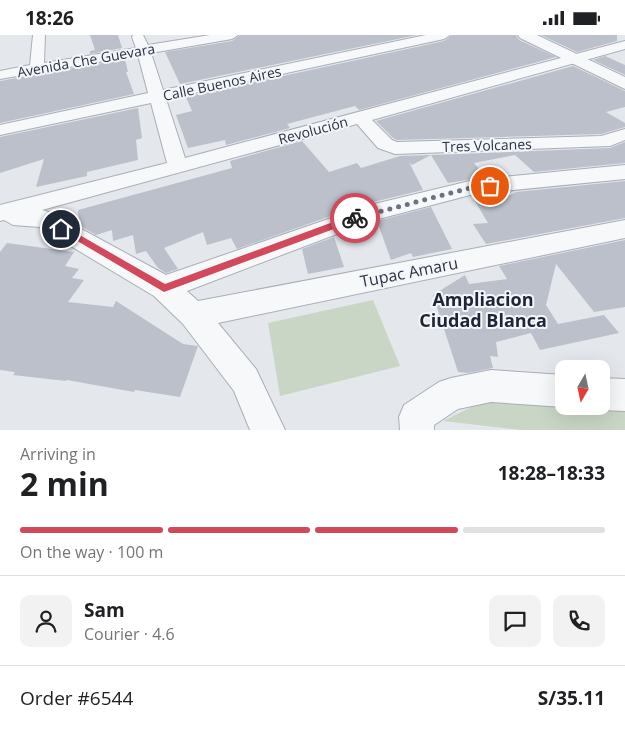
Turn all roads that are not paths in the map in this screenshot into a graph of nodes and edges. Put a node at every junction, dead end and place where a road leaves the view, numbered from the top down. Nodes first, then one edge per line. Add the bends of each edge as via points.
1 (39, 35) edge
2 (137, 35) edge
3 (232, 35) edge
4 (444, 35) edge
5 (525, 35) edge
6 (544, 35) edge
7 (625, 45) edge
8 (144, 51) junction
9 (582, 57) junction
10 (38, 69) junction
11 (625, 73) edge
12 (0, 75) edge
13 (625, 84) edge
14 (157, 97) junction
15 (360, 117) junction
16 (0, 130) edge
17 (625, 134) edge
18 (178, 167) junction
19 (625, 172) edge
20 (0, 214) edge
21 (625, 229) edge
22 (164, 288) junction
23 (193, 315) junction
24 (555, 390) edge
25 (610, 394) edge
26 (625, 395) edge
27 (268, 430) edge
28 (417, 430) edge

1 - 10 street
2 - 8 street
3 - 8 street, Avenida Che Guevara
4 - 14 street, Calle Buenos Aires
5 - 9 street
6 - 9 street
7 - 9 street, Revolución
8 - 10 street, Avenida Che Guevara
8 - 14 street
9 - 11 street
9 - 13 street
9 - 15 street, Revolución
10 - 12 street, Avenida Che Guevara
14 - 16 street, Calle Buenos Aires
14 - 18 street
15 - 17 street, Tres Volcanes via 385,145 395,148 603,142
15 - 18 street, Revolución
18 - 20 street, Revolución
19 - 22 street via 474,187 366,214
20 - 22 street via 44,219
21 - 23 street, Tupac Amaru
22 - 23 street
23 - 27 street via 245,381
24 - 28 street via 491,386 451,394 416,417
25 - 26 street

